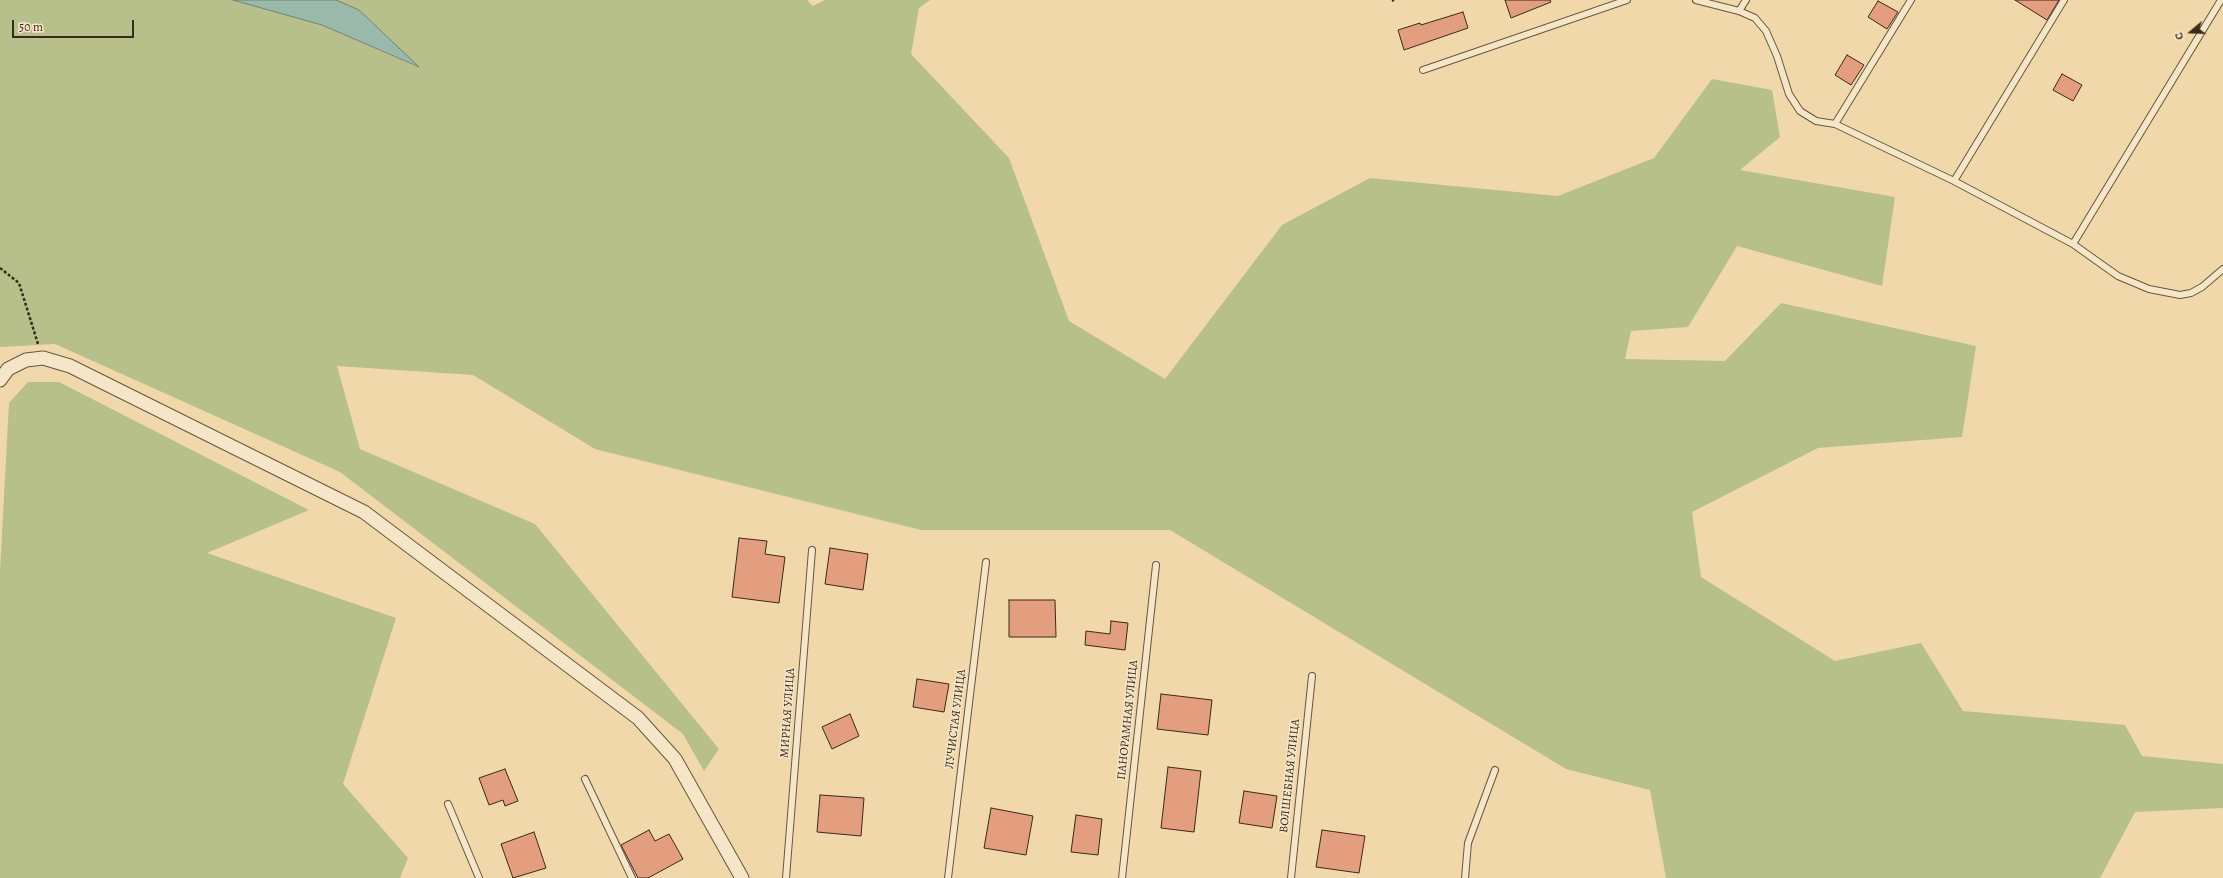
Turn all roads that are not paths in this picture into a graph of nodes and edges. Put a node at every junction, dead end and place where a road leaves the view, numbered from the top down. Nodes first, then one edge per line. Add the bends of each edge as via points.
1 (1627, 0) edge
2 (1696, 0) edge
3 (1746, 0) edge
4 (1910, 0) edge
5 (2064, 0) edge
6 (2221, 0) edge
7 (1739, 11) junction
8 (1423, 70) dead end
9 (1836, 124) junction
10 (1954, 181) junction
11 (2073, 244) junction
12 (2223, 269) edge
13 (0, 380) edge
14 (812, 550) dead end
15 (986, 562) dead end
16 (1156, 565) dead end
17 (1312, 676) dead end
18 (1495, 770) dead end
19 (585, 779) dead end
20 (448, 804) dead end
21 (479, 878) edge
22 (632, 878) edge
23 (742, 878) edge
24 (786, 878) edge
25 (948, 878) edge
26 (1122, 878) edge
27 (1291, 878) edge
28 (1465, 878) edge

1 - 8 lane
2 - 7 lane
3 - 7 lane
4 - 9 lane
5 - 10 lane
6 - 11 lane
7 - 9 lane via 1755,18 1766,31 1789,94 1800,111 1816,121
9 - 10 lane
10 - 11 lane
11 - 12 lane via 2118,276 2149,289 2180,295 2191,294
13 - 23 street via 8,369 26,360 43,358 70,366 370,517 638,718 675,759
14 - 24 lane, МИРНАЯ УЛИЦА
15 - 25 lane, ЛУЧИСТАЯ УЛИЦА
16 - 26 lane, ПАНОРАМНАЯ УЛИЦА
17 - 27 lane, ВОЛШЕБНАЯ УЛИЦА
18 - 28 lane via 1468,843
19 - 22 lane
20 - 21 lane

